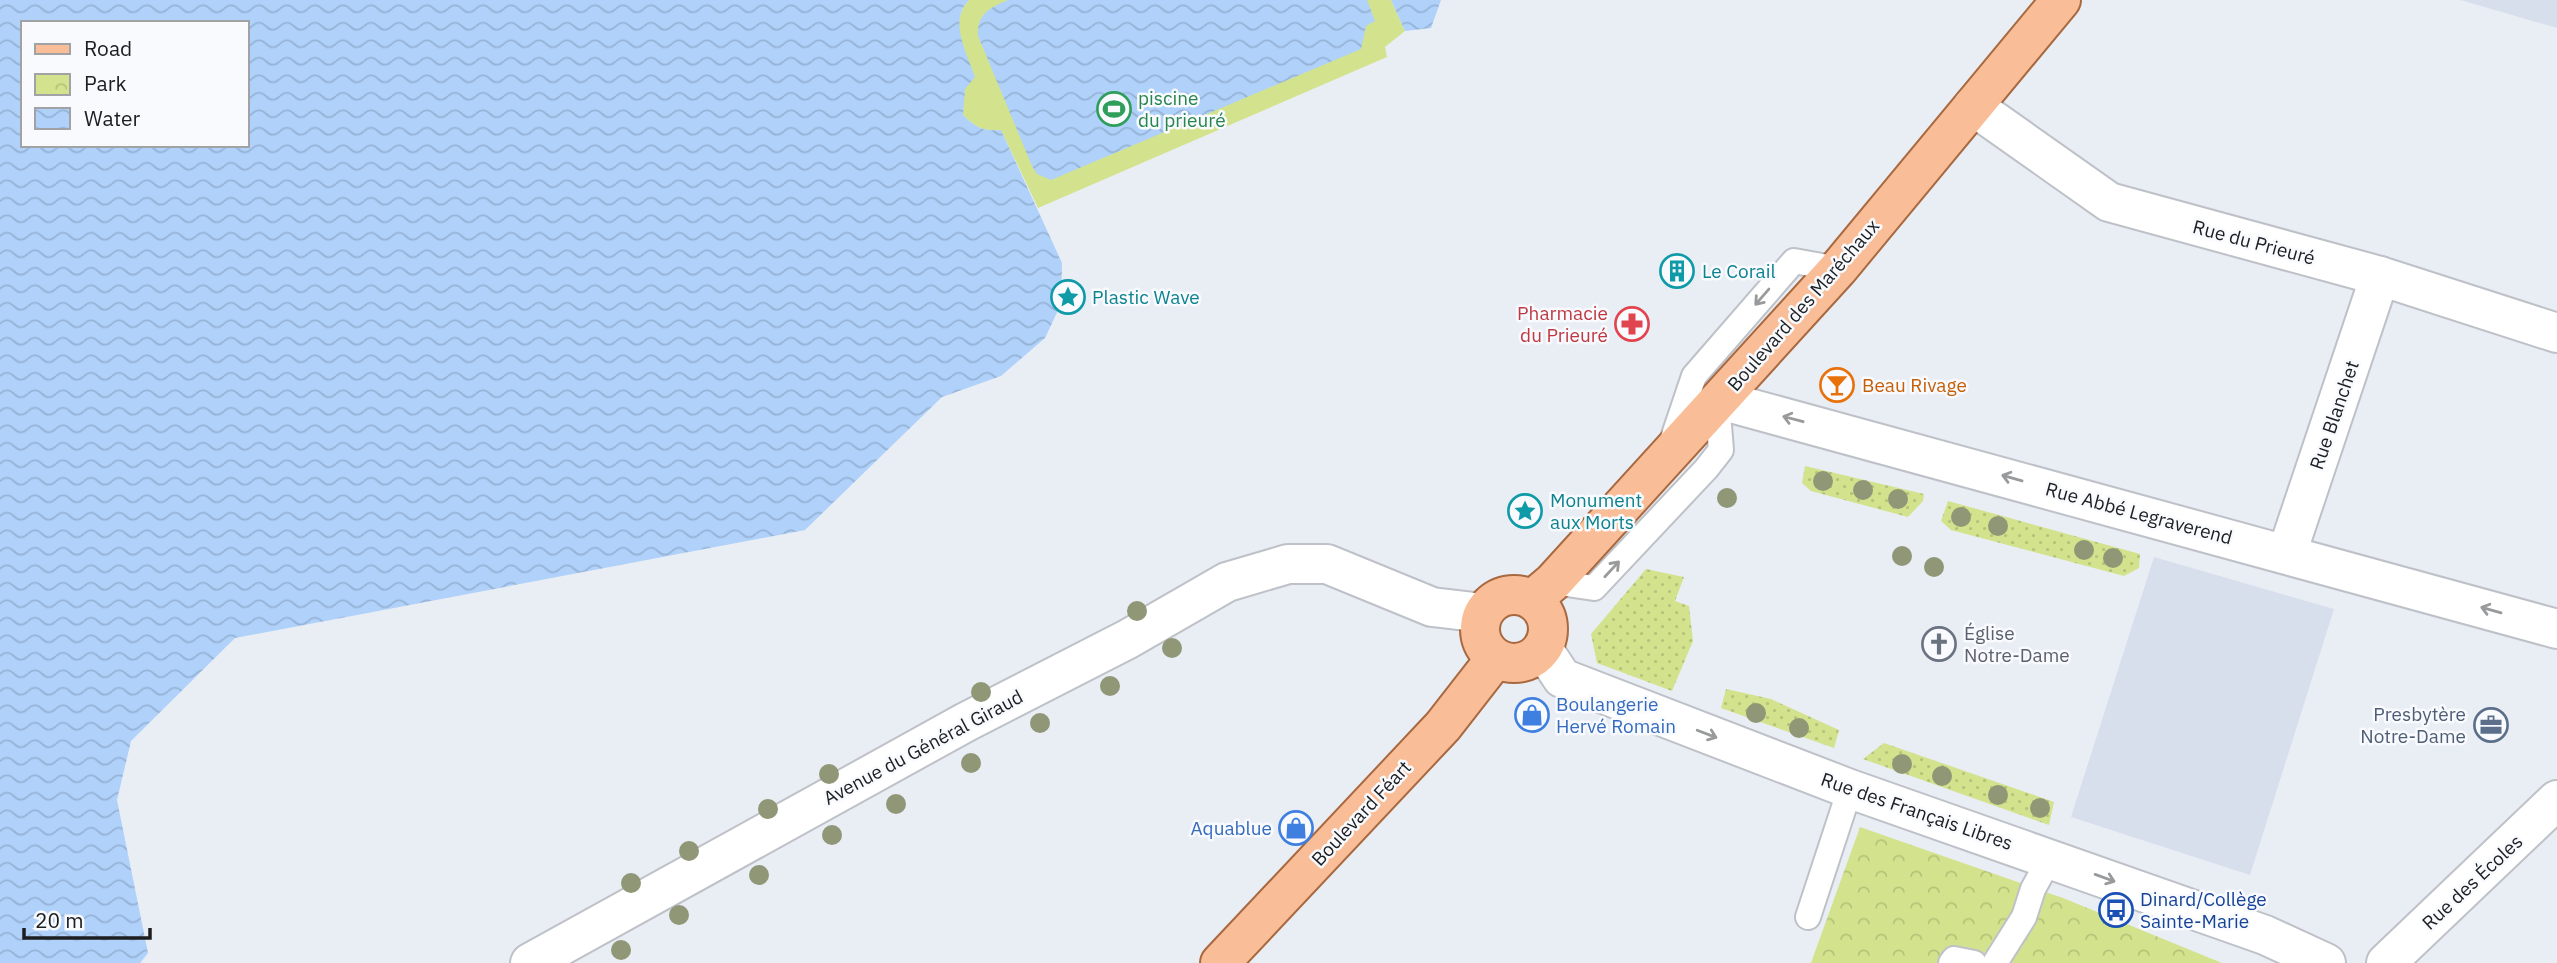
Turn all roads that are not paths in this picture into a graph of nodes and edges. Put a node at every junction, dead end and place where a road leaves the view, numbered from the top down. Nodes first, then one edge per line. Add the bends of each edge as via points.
1 (2061, 0) edge
2 (1973, 106) junction
3 (1838, 269) junction
4 (2380, 276) junction
5 (2557, 333) edge
6 (1718, 401) junction
7 (1667, 454) junction
8 (2287, 553) junction
9 (1543, 590) junction
10 (1483, 613) junction
11 (2557, 629) edge
12 (1543, 649) junction
13 (1496, 658) junction
14 (1850, 789) junction
15 (2557, 800) edge
16 (2050, 858) junction
17 (1808, 917) dead end
18 (2311, 960) edge
19 (530, 963) edge
20 (1220, 963) edge
21 (1951, 963) edge
22 (1974, 963) edge
23 (1995, 963) edge
24 (2385, 963) edge

1 - 2 main road, Boulevard des Maréchaux
2 - 3 main road, Boulevard des Maréchaux
2 - 4 street, Rue du Prieuré via 2109,202
3 - 6 main road, Boulevard des Maréchaux
3 -> 7 lane via 1794,261 1694,376
4 - 5 street, Rue du Prieuré
4 - 8 street, Rue Blanchet
6 - 7 main road, Boulevard des Maréchaux
8 -> 6 street, Rue Abbé Legraverend
9 -> 6 lane via 1594,588 1706,469 1721,450
7 - 9 main road, Boulevard des Maréchaux
11 -> 8 street, Rue Abbé Legraverend
9 - 10 main road via 1499,597
9 - 12 main road via 1541,607 1549,627
10 - 13 main road via 1480,633
10 - 19 street, Avenue du Général Giraud via 1432,607 1327,564 1288,564 1227,582
12 - 13 main road via 1516,663
12 -> 14 street, Rue des Français Libres via 1562,678
13 - 20 main road, Boulevard Féart via 1443,726
14 - 16 street, Rue des Français Libres
14 - 17 lane
15 - 24 street, Rue des Écoles
16 -> 18 street, Rue des Français Libres
16 - 23 lane via 2024,917
21 - 22 lane via 1954,959

